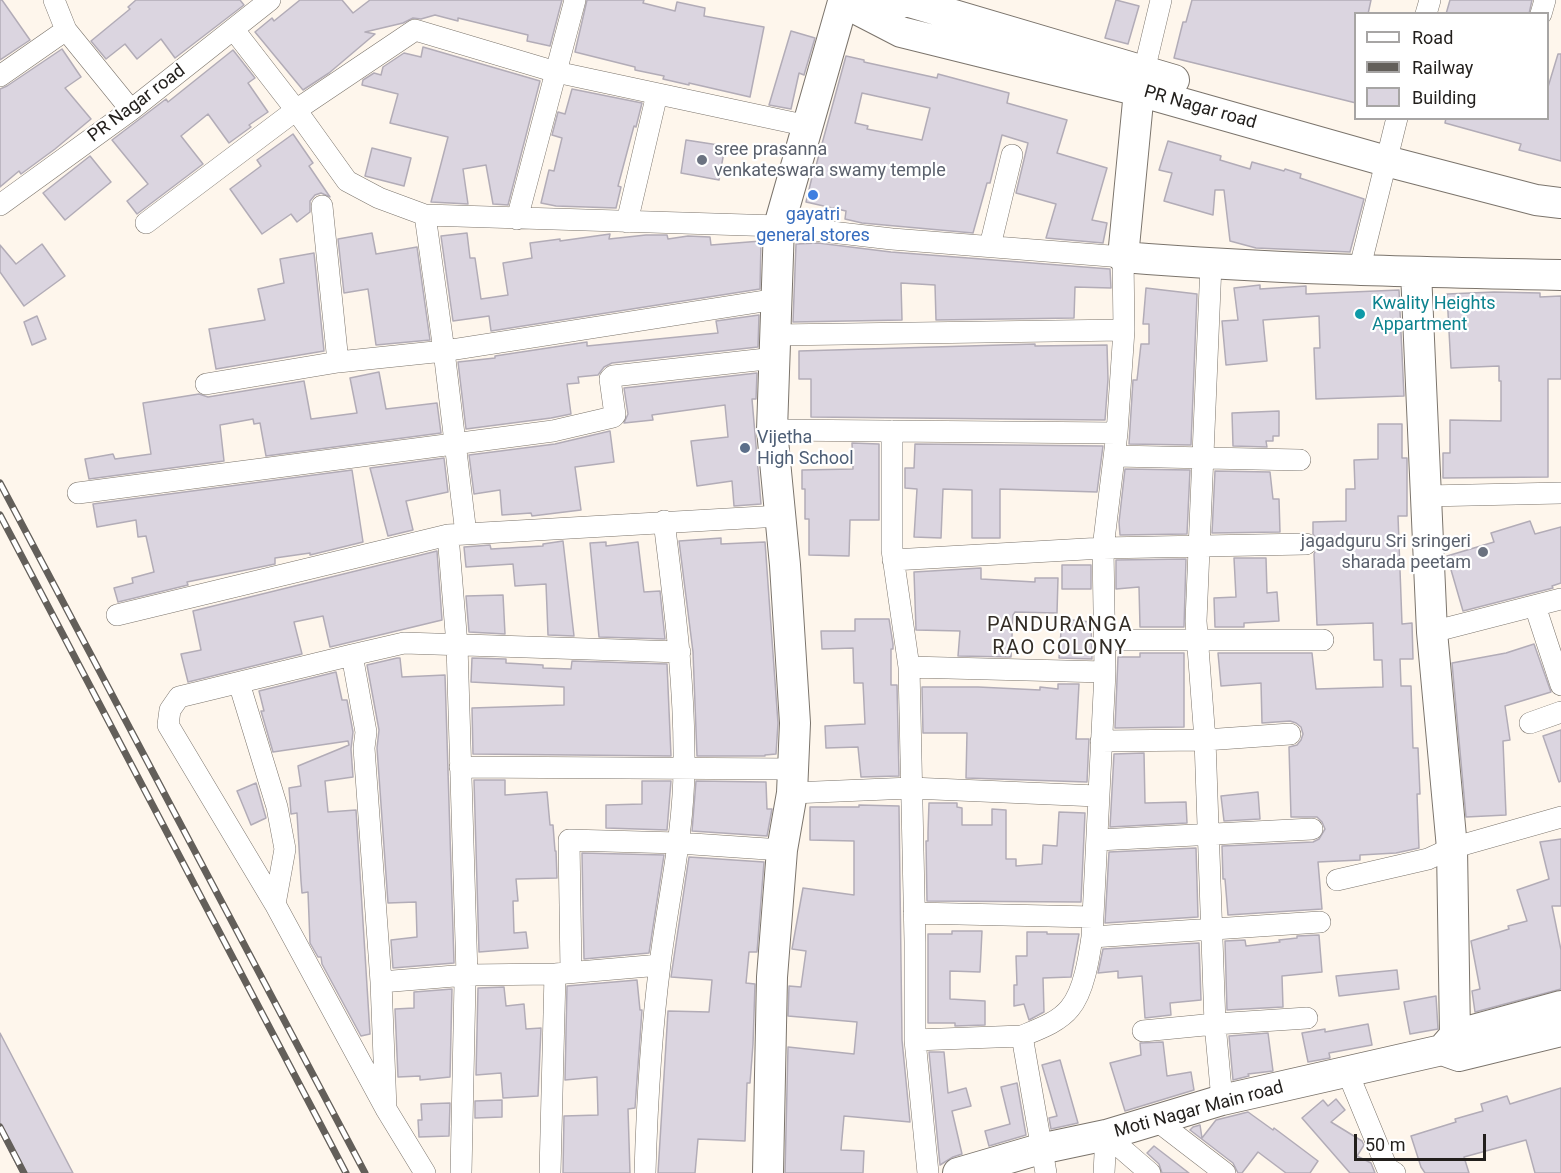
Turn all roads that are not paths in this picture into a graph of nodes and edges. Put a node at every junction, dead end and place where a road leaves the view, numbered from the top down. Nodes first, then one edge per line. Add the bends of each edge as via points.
1 (54, 0) edge
2 (270, 0) edge
3 (575, 0) edge
4 (1161, 0) edge
5 (838, 1) edge
6 (910, 1) edge
7 (66, 30) junction
8 (234, 30) junction
9 (556, 72) junction
10 (0, 76) edge
11 (1142, 81) junction
12 (657, 94) junction
13 (131, 110) junction
14 (296, 110) junction
15 (808, 126) junction
16 (1391, 141) edge
17 (1012, 155) dead end
18 (1561, 195) edge
19 (1561, 203) edge
20 (0, 205) edge
21 (322, 206) dead end
22 (425, 215) junction
23 (517, 219) junction
24 (627, 222) junction
25 (146, 223) dead end
26 (779, 226) junction
27 (990, 246) junction
28 (1123, 257) junction
29 (1211, 264) junction
30 (1359, 271) junction
31 (1416, 272) junction
32 (1561, 275) edge
33 (777, 299) junction
34 (1124, 330) junction
35 (776, 346) junction
36 (444, 351) junction
37 (338, 362) junction
38 (206, 384) dead end
39 (772, 430) junction
40 (892, 431) junction
41 (1117, 433) junction
42 (455, 445) junction
43 (1115, 456) junction
44 (1203, 458) junction
45 (1300, 460) dead end
46 (78, 493) dead end
47 (1561, 493) edge
48 (1427, 496) junction
49 (780, 516) junction
50 (664, 521) junction
51 (457, 535) junction
52 (1306, 544) dead end
53 (1199, 546) junction
54 (1103, 548) junction
55 (893, 560) junction
56 (1561, 599) edge
57 (1535, 606) junction
58 (117, 615) dead end
59 (1432, 632) junction
60 (1105, 640) junction
61 (1323, 640) dead end
62 (1198, 641) junction
63 (457, 645) junction
64 (680, 652) junction
65 (352, 655) junction
66 (909, 667) junction
67 (1105, 672) junction
68 (239, 683) junction
69 (1561, 685) edge
70 (1561, 712) edge
71 (1530, 723) dead end
72 (1290, 734) dead end
73 (1205, 740) junction
74 (1101, 741) junction
75 (460, 767) junction
76 (684, 767) junction
77 (793, 781) junction
78 (911, 788) junction
79 (1097, 796) junction
80 (1561, 817) edge
81 (1312, 829) dead end
82 (1209, 834) junction
83 (1098, 840) junction
84 (678, 843) junction
85 (1452, 848) junction
86 (782, 850) junction
87 (1337, 880) dead end
88 (275, 903) junction
89 (914, 913) junction
90 (1320, 922) dead end
91 (1092, 927) junction
92 (1212, 930) junction
93 (660, 965) junction
94 (563, 973) junction
95 (467, 975) junction
96 (381, 982) junction
97 (1561, 1006) edge
98 (1308, 1018) dead end
99 (1215, 1024) junction
100 (1143, 1031) dead end
101 (1561, 1031) edge
102 (1022, 1036) junction
103 (915, 1040) junction
104 (1452, 1047) junction
105 (1347, 1071) junction
106 (1222, 1100) junction
107 (386, 1109) junction
108 (1156, 1120) junction
109 (1106, 1136) junction
110 (1043, 1161) edge
111 (425, 1173) edge
112 (461, 1173) edge
113 (550, 1173) edge
114 (645, 1173) edge
115 (768, 1173) edge
116 (928, 1173) edge
117 (958, 1173) edge
118 (1104, 1173) edge
119 (1150, 1173) edge
120 (1225, 1173) edge
121 (1395, 1173) edge

1 - 7 street
2 - 8 street, PR Nagar road
3 - 9 street
4 - 11 street
5 - 6 street, PR Nagar road
5 - 11 street, PR Nagar road via 901,32
5 - 15 street
6 - 11 street, PR Nagar road
7 - 10 street
7 - 13 street
8 - 13 street, PR Nagar road
8 - 14 street
9 - 12 street
9 - 14 street via 416,30
9 - 23 street
11 - 16 street, PR Nagar road
11 - 28 street
12 - 15 street
12 - 24 street
13 - 20 street, PR Nagar road
14 - 22 street via 347,181
14 - 25 street
15 - 26 street
16 - 18 street, PR Nagar road via 1553,188
16 - 19 street, PR Nagar road via 1536,200
16 - 30 street
17 - 27 street
21 - 37 street
22 - 23 street
22 - 36 street
23 - 24 street
24 - 26 street
26 - 27 street
26 - 33 street
27 - 28 street
28 - 29 street
28 - 34 street
29 - 30 street
29 - 44 street
30 - 31 street
31 - 32 street
31 - 48 street
33 - 35 street
33 - 36 street
34 - 35 street
34 - 41 street
35 - 39 street
35 - 42 street via 613,376 613,417 553,431
36 - 37 street
36 - 42 street
37 - 38 street
39 - 40 street
39 - 49 street
40 - 41 street
40 - 55 street
41 - 43 street
42 - 46 street
42 - 51 street
43 - 44 street
43 - 54 street
44 - 45 street
44 - 53 street
47 - 48 street
48 - 59 street
49 - 50 street
49 - 77 street via 795,712
50 - 51 street
50 - 64 street
51 - 58 street
51 - 63 street
52 - 53 street
53 - 54 street
53 - 62 street
54 - 55 street
54 - 60 street
55 - 66 street
56 - 57 street
57 - 59 street
57 - 69 street
59 - 85 street
60 - 62 street
60 - 67 street
61 - 62 street
62 - 73 street
63 - 64 street
63 - 65 street via 404,643
63 - 75 street
64 - 76 street
65 - 68 street
65 - 96 street via 366,732
66 - 67 street
66 - 78 street
67 - 74 street
68 - 88 street via 277,807 285,849
68 - 88 street via 179,697 170,710 168,725
70 - 71 street
72 - 73 street
73 - 74 street
73 - 82 street
74 - 79 street
75 - 76 street
75 - 95 street
76 - 77 street
76 - 84 street
77 - 78 street
77 - 86 street
78 - 79 street
78 - 89 street
79 - 83 street
80 - 85 street
81 - 82 street
82 - 83 street
82 - 92 street
83 - 91 street
84 - 86 street
84 - 93 street
84 - 94 street via 569,840
85 - 87 street via 1428,858
85 - 104 street
86 - 115 street via 772,977
88 - 107 street
89 - 91 street
89 - 103 street
90 - 92 street
91 - 92 street
91 - 102 street via 1086,974 1071,1008 1052,1023
92 - 99 street
93 - 94 street
93 - 114 street
94 - 95 street
94 - 113 street
95 - 96 street
95 - 112 street
96 - 107 street
97 - 104 street, Moti Nagar Main road
98 - 99 street
99 - 100 street
99 - 106 street
101 - 104 street, Moti Nagar Main road
102 - 103 street
102 - 110 street
103 - 116 street
104 - 105 street, Moti Nagar Main road
105 - 106 street, Moti Nagar Main road
105 - 121 street via 1387,1168
106 - 108 street, Moti Nagar Main road
107 - 111 street
108 - 109 street, Moti Nagar Main road
108 - 120 street
109 - 110 street, Moti Nagar Main road
109 - 118 street
109 - 119 street
110 - 117 street, Moti Nagar Main road

